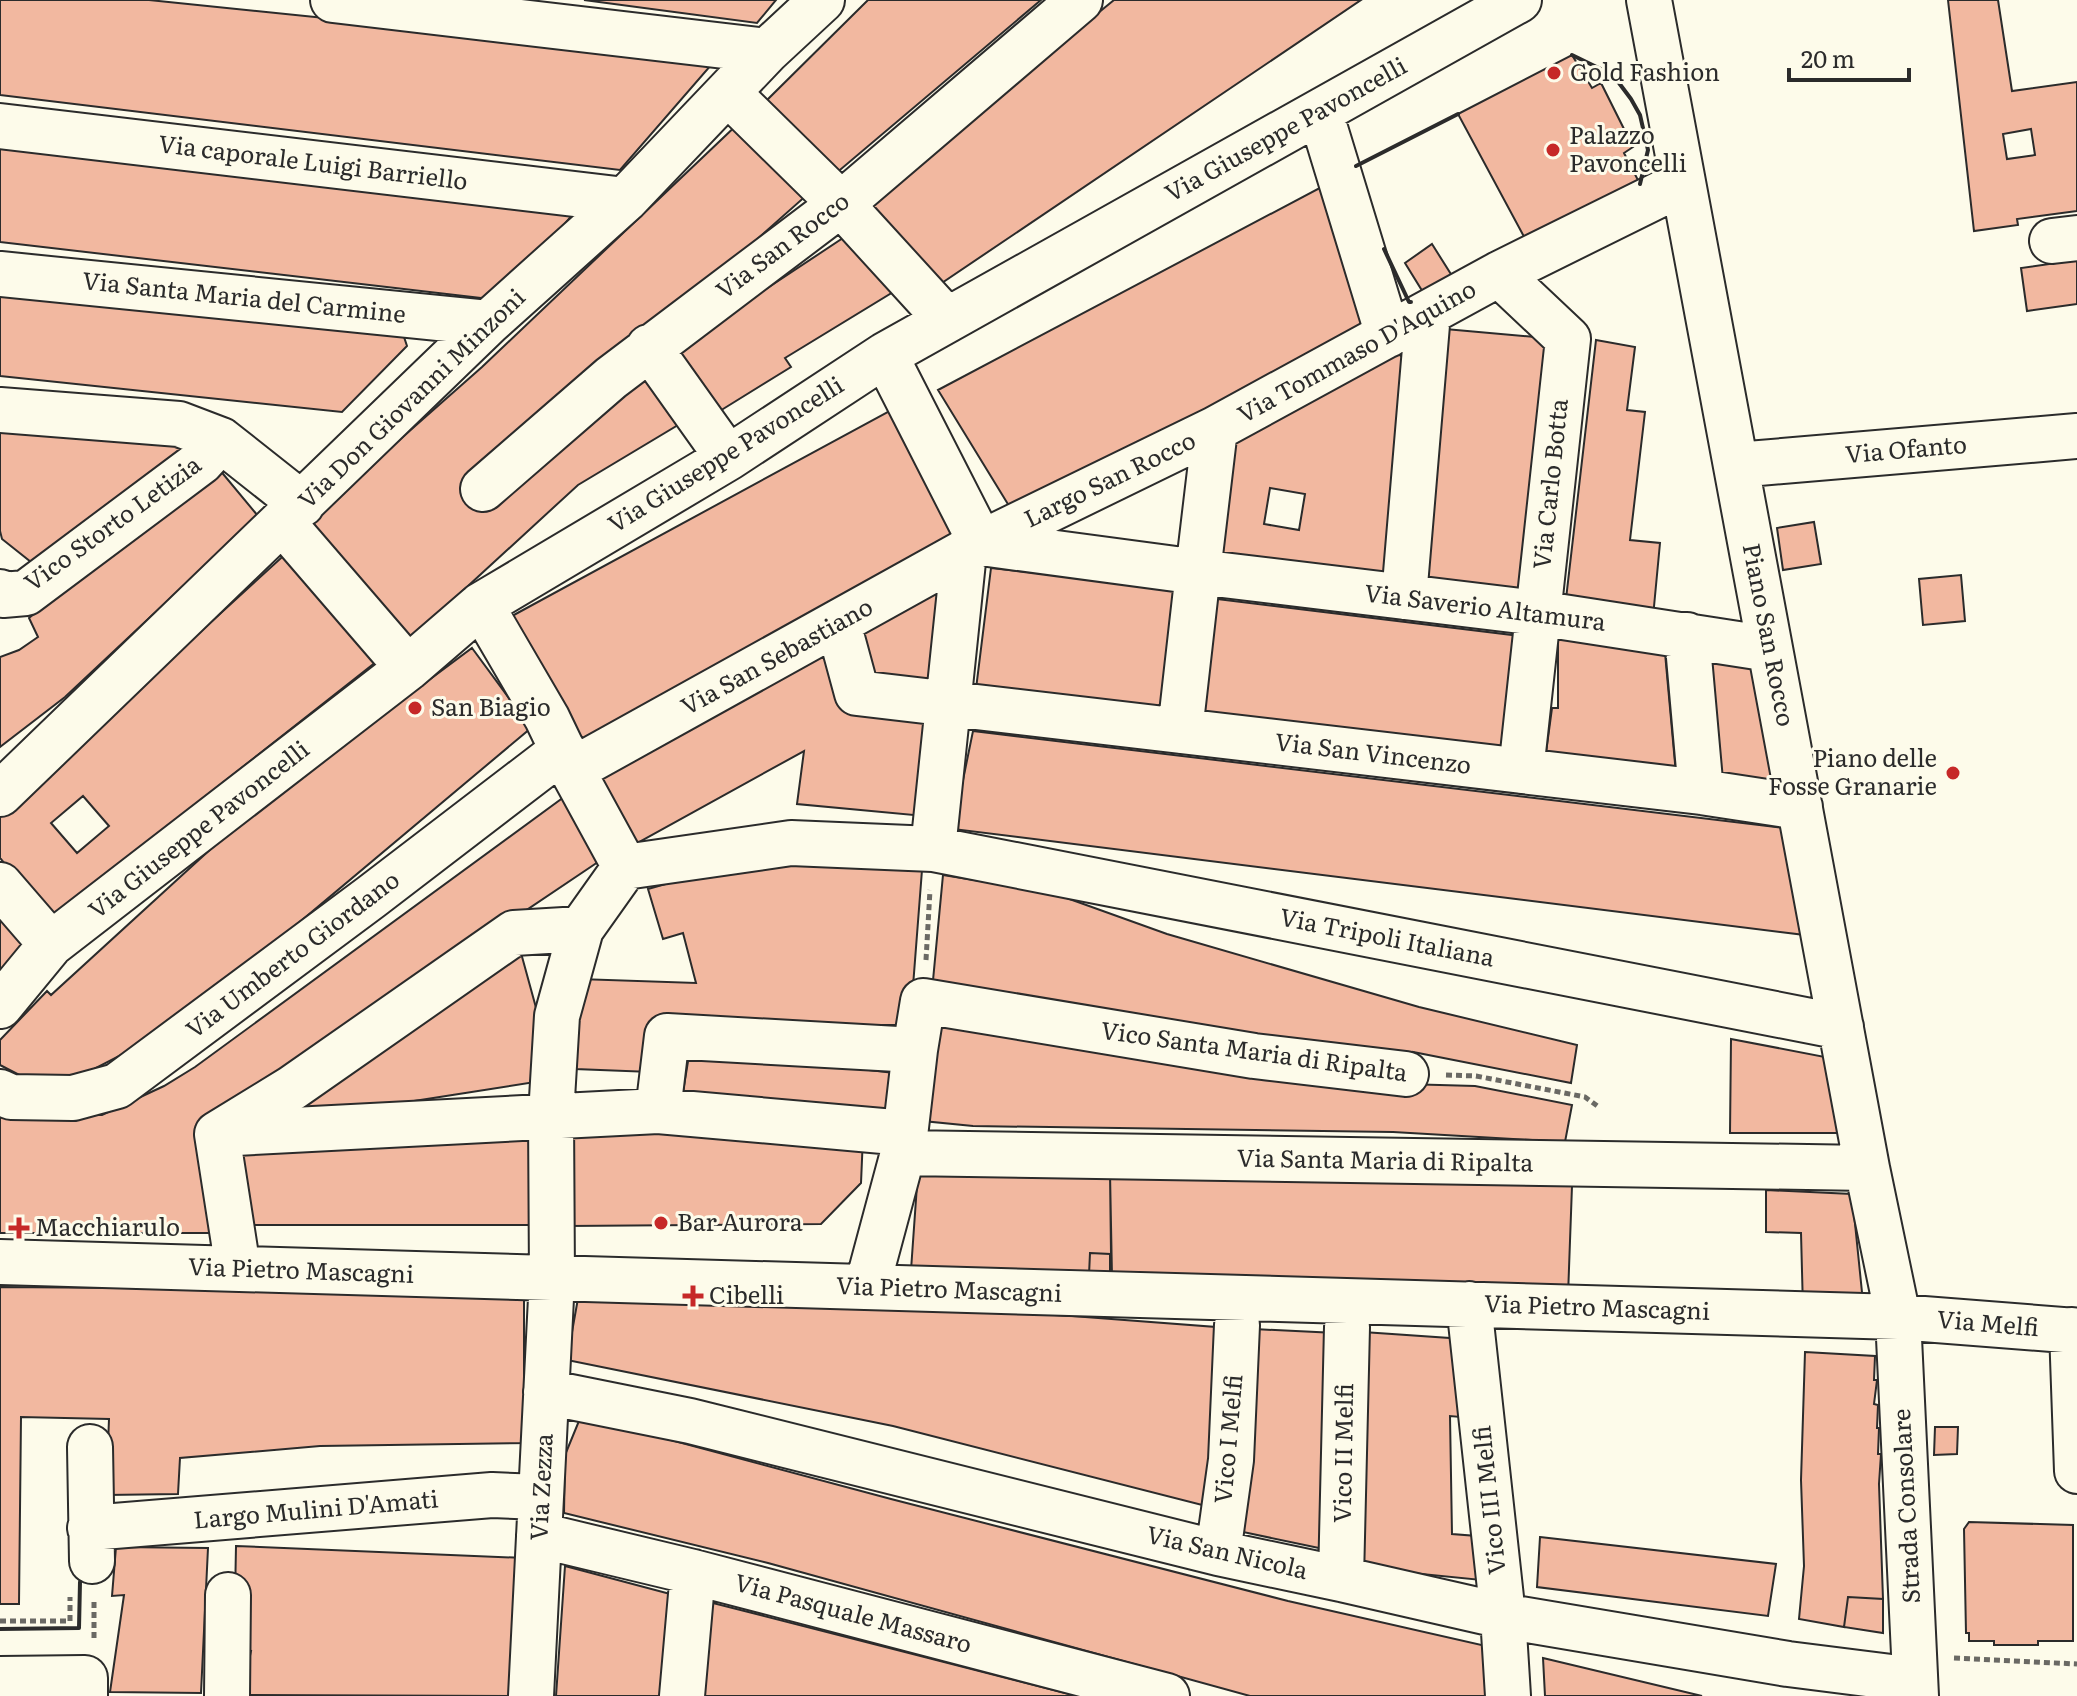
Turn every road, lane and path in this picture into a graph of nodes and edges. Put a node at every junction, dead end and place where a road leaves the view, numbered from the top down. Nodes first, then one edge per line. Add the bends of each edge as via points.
1 (333, 0) edge
2 (822, 0) edge
3 (1080, 0) edge
4 (1519, 0) edge
5 (1649, 0) edge
6 (767, 51) junction
7 (728, 93) junction
8 (1320, 112) junction
9 (0, 126) edge
10 (1683, 183) junction
11 (625, 200) junction
12 (841, 204) junction
13 (0, 274) edge
14 (1499, 274) junction
15 (1428, 313) junction
16 (946, 319) junction
17 (488, 323) junction
18 (1388, 335) junction
19 (1568, 339) joint
20 (649, 347) junction
21 (885, 355) junction
22 (0, 410) edge
23 (1215, 429) junction
24 (2077, 436) edge
25 (221, 440) junction
26 (728, 458) junction
27 (1736, 465) junction
28 (483, 489) dead end
29 (292, 514) junction
30 (972, 548) junction
31 (1198, 572) junction
32 (0, 592) edge
33 (1404, 597) junction
34 (481, 605) junction
35 (1537, 613) junction
36 (838, 623) junction
37 (1687, 635) junction
38 (1770, 649) junction
39 (408, 668) junction
40 (947, 704) junction
41 (1180, 731) junction
42 (568, 760) junction
43 (1521, 771) junction
44 (1701, 792) junction
45 (0, 794) edge
46 (1800, 807) junction
47 (933, 849) junction
48 (625, 867) junction
49 (0, 885) edge
50 (581, 929) junction
51 (51, 944) junction
52 (923, 1001) junction
53 (0, 1006) edge
54 (1841, 1027) junction
55 (915, 1050) junction
56 (1406, 1074) joint
57 (0, 1092) edge
58 (1600, 1108) dead end
59 (658, 1111) junction
60 (551, 1115) junction
61 (217, 1134) junction
62 (904, 1143) junction
63 (1867, 1168) junction
64 (0, 1262) edge
65 (238, 1269) junction
66 (552, 1278) junction
67 (867, 1287) junction
68 (1469, 1304) junction
69 (1898, 1317) junction
70 (1237, 1325) dead end
71 (1347, 1327) dead end
72 (2074, 1330) edge
73 (546, 1392) junction
74 (90, 1447) dead end
75 (2077, 1471) edge
76 (540, 1516) junction
77 (1218, 1553) junction
78 (92, 1559) junction
79 (693, 1572) junction
80 (1341, 1579) junction
81 (228, 1595) dead end
82 (1503, 1616) junction
83 (0, 1621) edge
84 (70, 1621) dead end
85 (2077, 1664) edge
86 (88, 1674) edge
87 (1915, 1677) edge
88 (0, 1679) edge
89 (1786, 1680) edge
90 (227, 1696) edge
91 (531, 1696) edge
92 (682, 1696) edge
93 (1167, 1696) edge
94 (1508, 1696) edge

1 - 6 street
2 - 6 street, Via Don Giovanni Minzoni
3 - 12 street, Via San Rocco
4 - 8 street, Via Giuseppe Pavoncelli
5 - 10 street, Piano San Rocco
6 - 7 street, Via Don Giovanni Minzoni
7 - 11 street, Via Don Giovanni Minzoni
7 - 12 street
8 - 16 street, Via Giuseppe Pavoncelli
8 - 18 street
9 - 11 street, Via caporale Luigi Barriello
10 - 14 street, Via Tommaso D'Aquino
10 - 27 street, Piano San Rocco
11 - 17 street, Via Don Giovanni Minzoni
12 - 16 street
12 - 20 street, Via San Rocco
13 - 17 street, Via Santa Maria del Carmine
14 - 15 street, Via Tommaso D'Aquino
14 - 19 street, Via Tommaso D'Aquino
15 - 18 street, Via Tommaso D'Aquino
15 - 33 street
16 - 21 street, Via Giuseppe Pavoncelli
17 - 29 street, Via Don Giovanni Minzoni
18 - 23 street, Via Tommaso D'Aquino
19 - 35 street, Via Carlo Botta
20 - 26 street
20 - 28 street, Via San Rocco
21 - 26 street, Via Giuseppe Pavoncelli
21 - 30 street
22 - 25 street via 179,424
23 - 30 street, Largo San Rocco
23 - 31 street, Largo San Rocco
24 - 27 street, Via Ofanto
25 - 29 street
25 - 32 street, Vico Storto Letizia via 201,462 26,593
26 - 34 street, Via Giuseppe Pavoncelli
27 - 38 street, Piano San Rocco
29 - 39 street
29 - 45 street, Via Don Giovanni Minzoni
30 - 31 street, Largo San Rocco
30 - 36 street, Via San Sebastiano
30 - 40 street
31 - 33 street, Via Saverio Altamura
31 - 41 street
33 - 35 street, Via Saverio Altamura
34 - 39 street, Via Giuseppe Pavoncelli
34 - 42 street
35 - 37 street, Via Saverio Altamura
35 - 43 street, Via Carlo Botta
36 - 40 street, Via San Vincenzo via 857,693
36 - 42 street, Via San Sebastiano
37 - 38 street, Via Saverio Altamura
37 - 44 street
38 - 46 street, Piano San Rocco
39 - 51 street, Via Giuseppe Pavoncelli
40 - 41 street, Via San Vincenzo
40 - 47 street
41 - 43 street, Via San Vincenzo
42 - 48 street
42 - 57 street, Via Umberto Giordano via 371,897 117,1086 73,1098 11,1097
43 - 44 street, Via San Vincenzo
44 - 46 street, Via San Vincenzo
46 - 54 street, Piano San Rocco
47 - 48 street, Via Tripoli Italiana via 791,843
47 - 52 path
47 - 54 street, Via Tripoli Italiana
48 - 50 street, Via Zezza
49 - 51 street
50 - 60 street, Via Zezza via 557,1016
50 - 61 street via 514,933
51 - 53 street, Via Giuseppe Pavoncelli
52 - 55 street
52 - 56 street, Vico Santa Maria di Ripalta via 1254,1056
54 - 63 street, Piano San Rocco
55 - 59 street via 667,1036
55 - 62 street
56 - 58 path, Vico Santa Maria di Ripalta via 1476,1076 1585,1097
59 - 60 street, Via Santa Maria di Ripalta
59 - 62 street, Via Santa Maria di Ripalta
60 - 61 street, Via Santa Maria di Ripalta
60 - 66 street, Via Zezza
61 - 65 street
62 - 63 street, Via Santa Maria di Ripalta
62 - 67 street
63 - 69 street, Piano San Rocco
64 - 65 street, Via Pietro Mascagni
65 - 66 street, Via Pietro Mascagni
66 - 67 street, Via Pietro Mascagni
66 - 73 street, Via Zezza
67 - 68 street, Via Pietro Mascagni
68 - 69 street, Via Pietro Mascagni
68 - 82 street, Vico III Melfi
69 - 72 street, Via Melfi
69 - 87 street, Strada Consolare
70 - 77 street, Vico I Melfi via 1231,1460
71 - 80 street, Vico II Melfi
72 - 75 street
73 - 76 street, Via Zezza
73 - 77 street, Via San Nicola via 690,1421
74 - 78 street
76 - 78 street, Largo Mulini D'Amati via 492,1495
76 - 79 street, Via Pasquale Massaro
76 - 91 street, Via Zezza
77 - 80 street, Via San Nicola
78 - 86 path
79 - 92 street
79 - 93 street, Via Pasquale Massaro
80 - 82 street, Via San Nicola
81 - 90 street
82 - 89 street, Via San Nicola
82 - 94 street, Vico III Melfi
83 - 84 path
85 - 87 path
86 - 88 street
87 - 89 street, Via San Nicola

